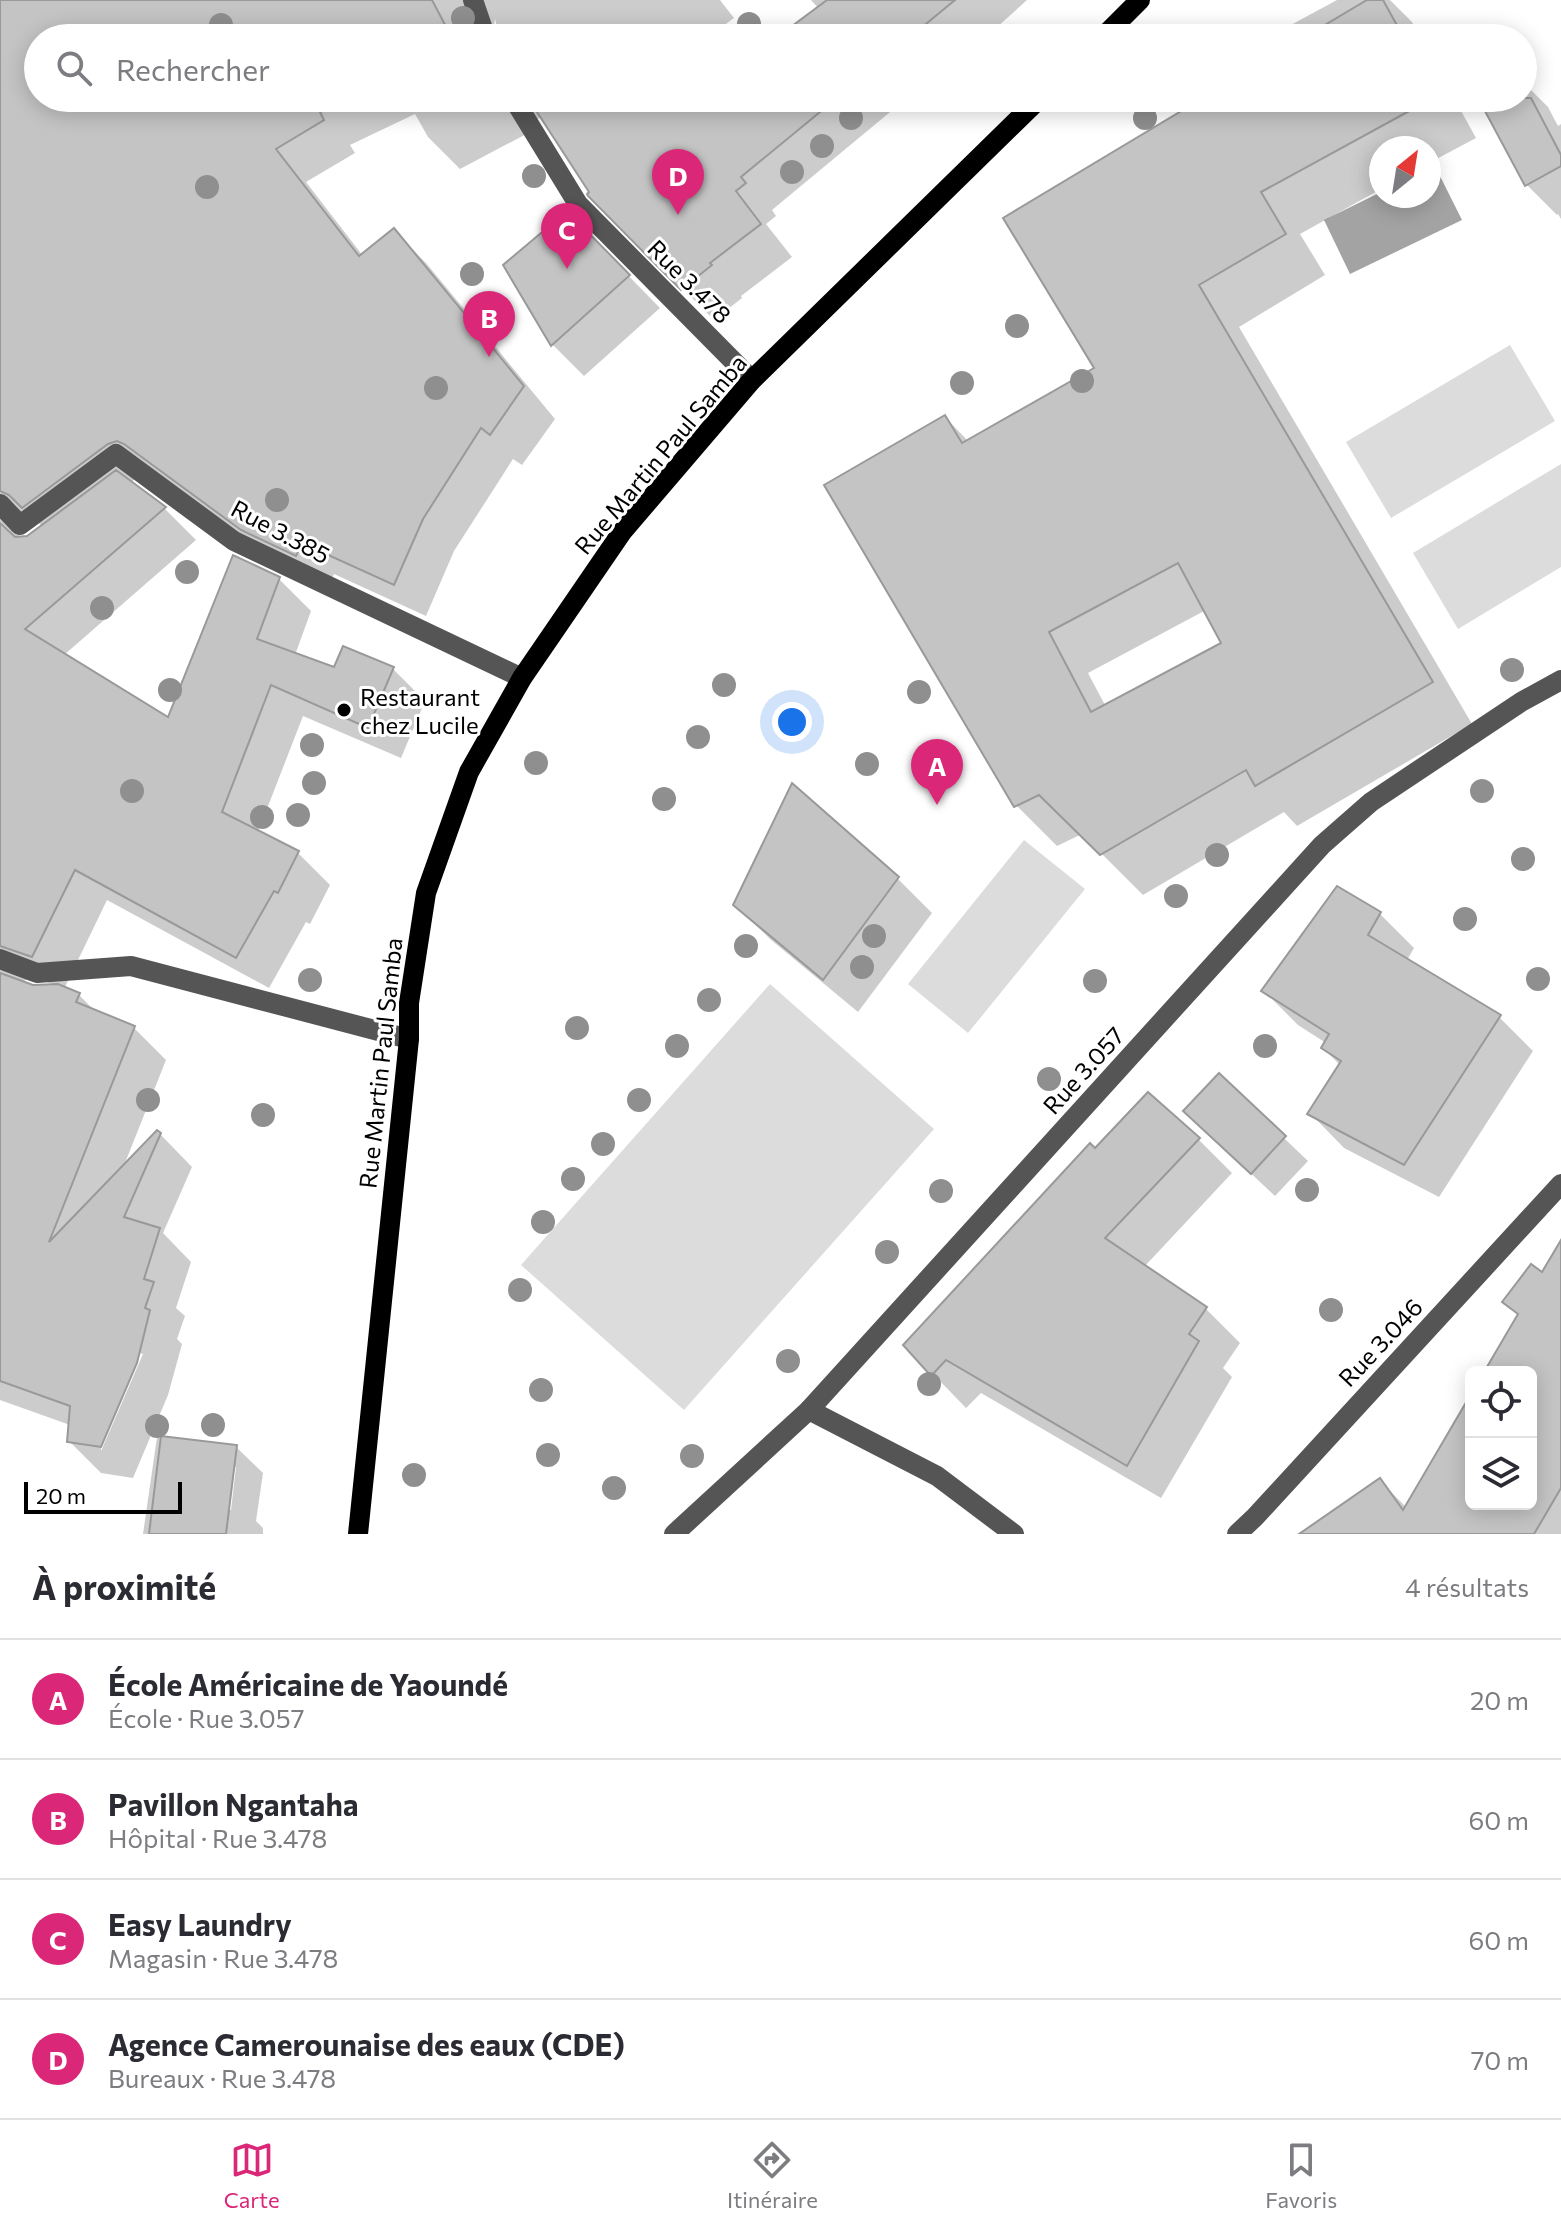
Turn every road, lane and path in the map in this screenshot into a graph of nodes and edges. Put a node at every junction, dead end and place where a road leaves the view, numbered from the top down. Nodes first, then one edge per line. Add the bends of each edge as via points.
1 (473, 0) edge
2 (1140, 0) edge
3 (481, 24) edge
4 (1116, 24) edge
5 (522, 112) edge
6 (1026, 112) edge
7 (752, 380) junction
8 (0, 504) edge
9 (522, 678) junction
10 (1561, 680) edge
11 (0, 959) edge
12 (409, 1039) junction
13 (1561, 1184) edge
14 (809, 1410) junction
15 (358, 1534) edge
16 (674, 1534) edge
17 (1014, 1534) edge
18 (1237, 1534) edge

1 - 3 street
2 - 4 main road
5 - 7 street, Rue 3.478 via 578,204
6 - 7 main road, Rue Martin Paul Samba
7 - 9 main road, Rue Martin Paul Samba via 622,532
8 - 9 street, Rue 3.385 via 20,525 116,454 234,541
9 - 12 main road, Rue Martin Paul Samba via 469,772 426,893 409,1003
10 - 14 street, Rue 3.057 via 1371,802 1322,845
11 - 12 street via 37,973 131,966
12 - 15 main road, Rue Martin Paul Samba
13 - 18 street, Rue 3.046
14 - 16 street, Rue 3.057
14 - 17 street via 937,1476

